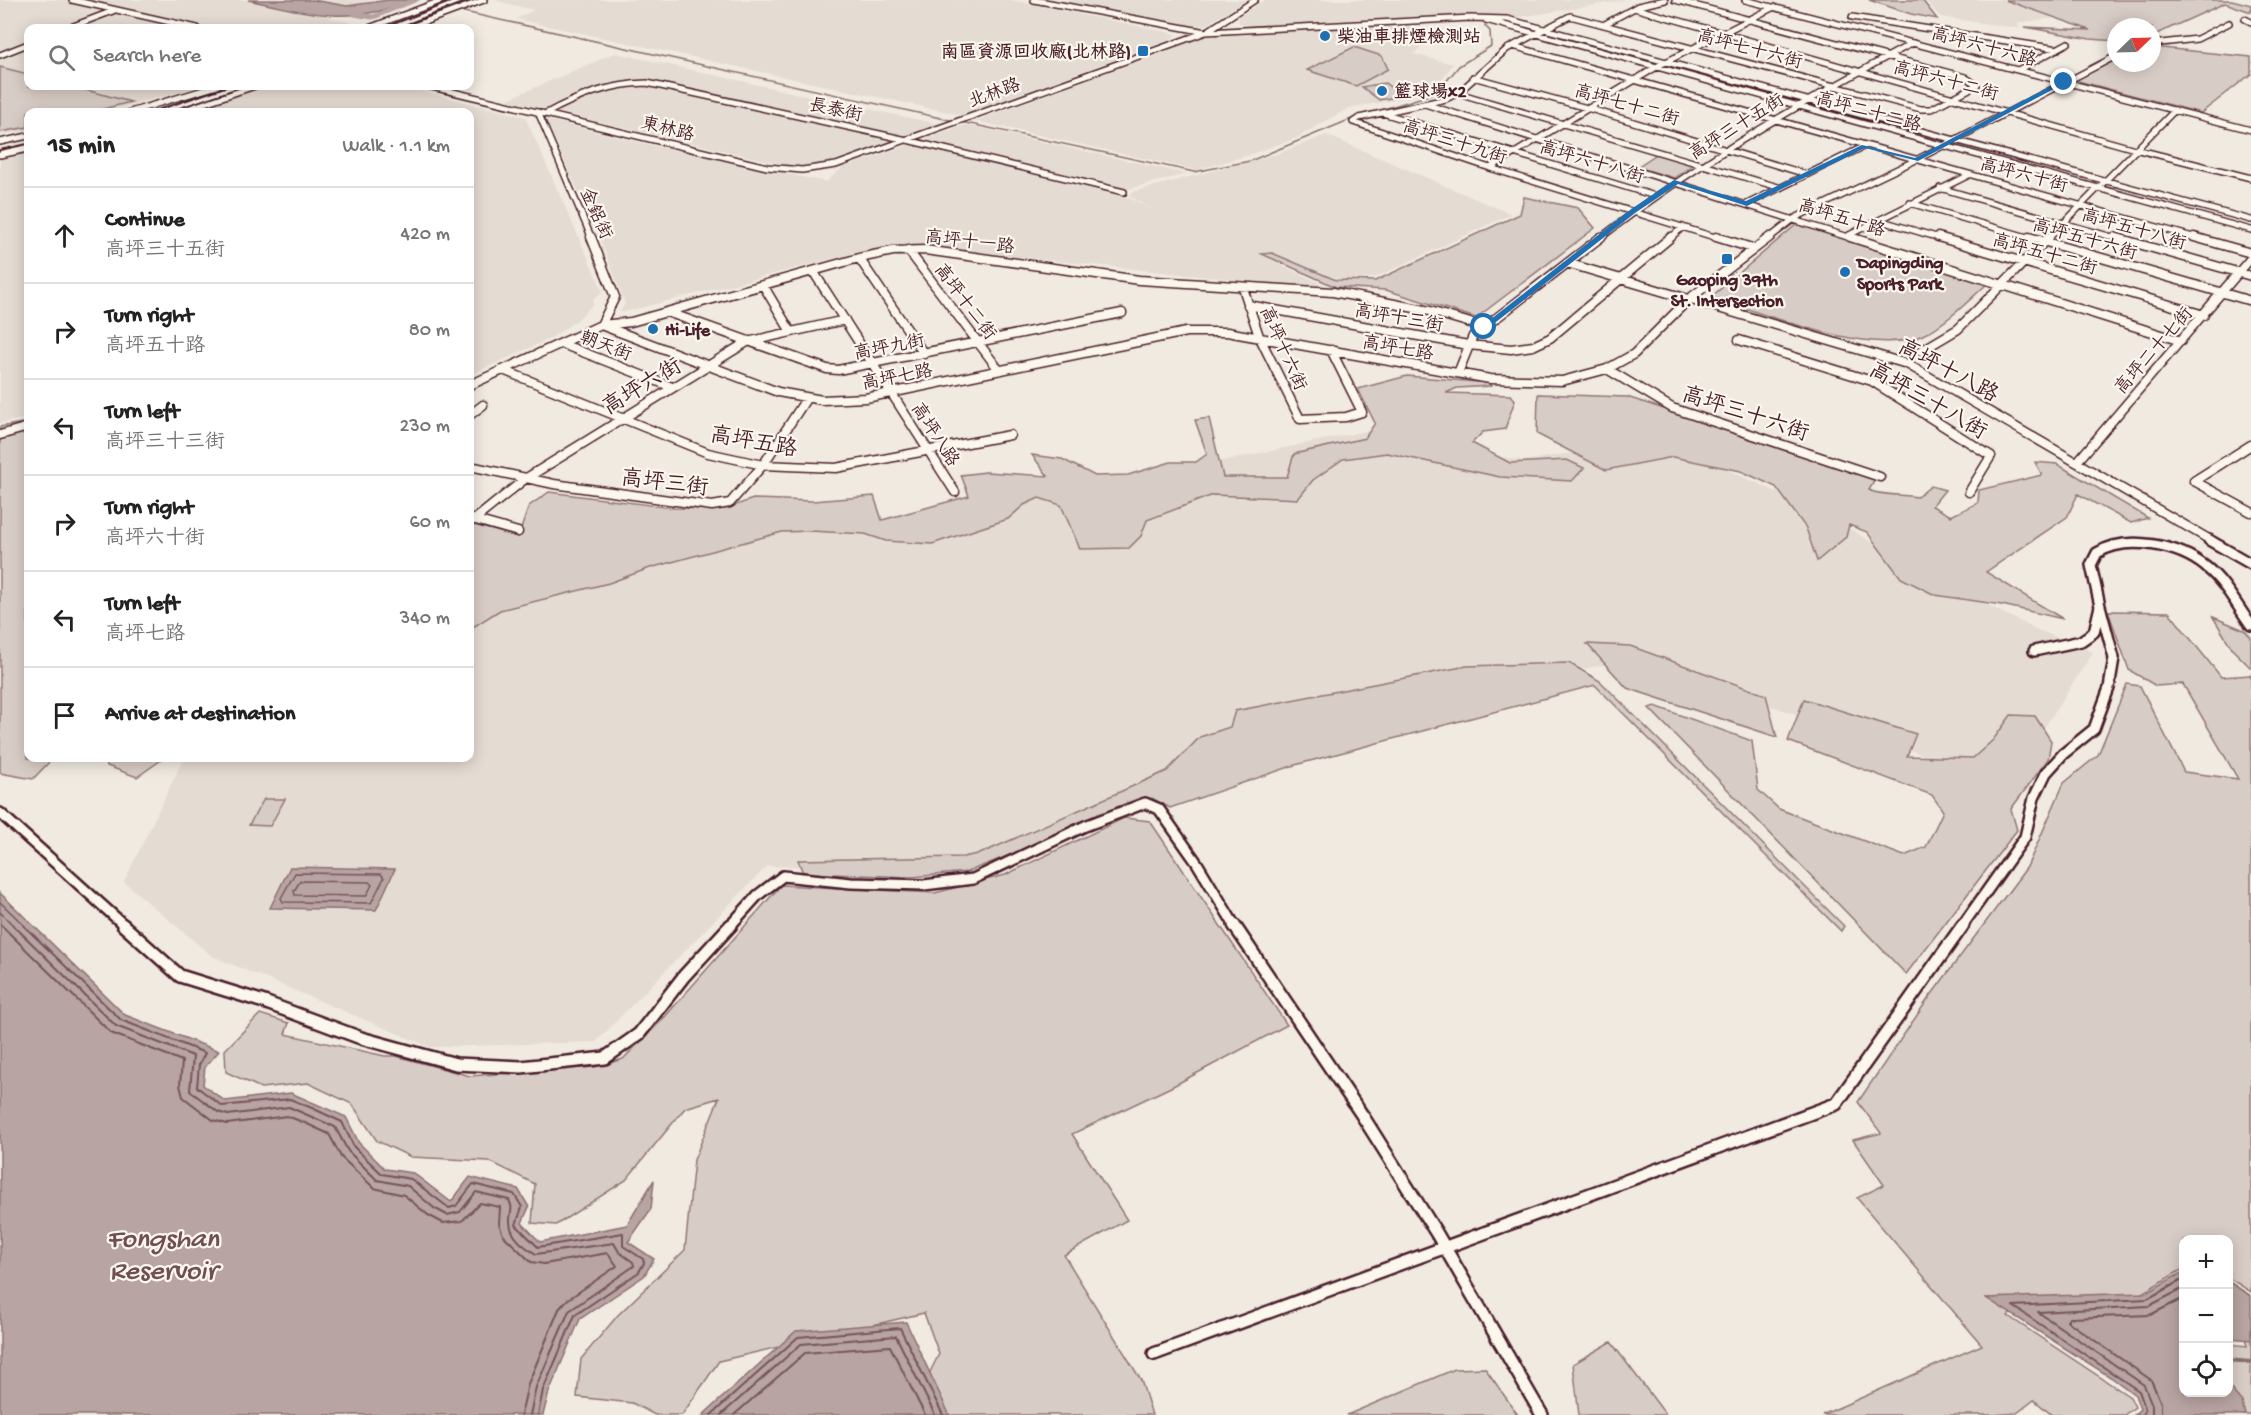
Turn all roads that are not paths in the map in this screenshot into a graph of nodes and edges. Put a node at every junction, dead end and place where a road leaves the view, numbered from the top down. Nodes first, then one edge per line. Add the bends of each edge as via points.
1 (62, 0) edge
2 (72, 0) edge
3 (443, 0) edge
4 (470, 0) edge
5 (484, 0) edge
6 (1034, 0) edge
7 (1255, 0) edge
8 (1665, 0) edge
9 (1675, 0) edge
10 (1745, 0) edge
11 (123, 7) dead end
12 (1774, 7) junction
13 (1634, 8) junction
14 (1861, 10) dead end
15 (112, 11) junction
16 (1231, 16) junction
17 (1852, 17) junction
18 (1748, 20) junction
19 (2229, 23) dead end
20 (78, 24) edge
21 (165, 24) edge
22 (176, 24) edge
23 (380, 24) edge
24 (401, 24) edge
25 (412, 24) edge
26 (419, 24) edge
27 (1605, 24) junction
28 (1840, 24) junction
29 (1255, 30) junction
30 (1206, 32) junction
31 (1540, 32) junction
32 (1721, 33) junction
33 (1913, 43) junction
34 (2068, 43) dead end
35 (2161, 43) edge
36 (24, 46) edge
37 (1513, 46) junction
38 (1692, 48) junction
39 (2058, 49) junction
40 (0, 56) edge
41 (1887, 58) junction
42 (2107, 60) edge
43 (1660, 65) junction
44 (2018, 70) junction
45 (1859, 72) junction
46 (1473, 77) junction
47 (1631, 81) junction
48 (2064, 82) junction
49 (1834, 86) junction
50 (204, 90) edge
51 (225, 90) edge
52 (236, 90) edge
53 (243, 90) edge
54 (445, 90) edge
55 (1458, 93) junction
56 (1955, 98) junction
57 (1801, 103) junction
58 (1424, 104) junction
59 (143, 108) edge
60 (171, 108) edge
61 (183, 108) edge
62 (190, 108) edge
63 (1587, 108) junction
64 (2175, 110) junction
65 (2008, 112) junction
66 (541, 113) junction
67 (1381, 113) junction
68 (1772, 120) junction
69 (1562, 122) junction
70 (2251, 130) edge
71 (24, 137) edge
72 (1538, 137) junction
73 (907, 140) junction
74 (0, 142) edge
75 (1948, 143) junction
76 (1865, 146) junction
77 (24, 147) edge
78 (1726, 149) junction
79 (2135, 149) junction
80 (0, 152) edge
81 (1516, 153) junction
82 (1916, 160) junction
83 (1702, 165) junction
84 (1490, 168) junction
85 (791, 171) joint
86 (1806, 174) junction
87 (1968, 174) junction
88 (2251, 178) edge
89 (1677, 182) junction
90 (2101, 184) junction
91 (1778, 187) junction
92 (1940, 188) junction
93 (1124, 192) dead end
94 (1655, 196) junction
95 (1910, 203) junction
96 (1747, 204) junction
97 (2080, 206) junction
98 (1633, 212) junction
99 (1795, 218) junction
100 (1879, 220) junction
101 (2062, 223) junction
102 (2251, 225) edge
103 (1683, 227) junction
104 (1849, 235) junction
105 (2042, 242) junction
106 (1752, 248) junction
107 (908, 250) junction
108 (2251, 253) edge
109 (859, 258) junction
110 (2251, 258) edge
111 (2022, 262) junction
112 (1567, 263) junction
113 (813, 271) junction
114 (2239, 273) junction
115 (2251, 276) edge
116 (1621, 279) junction
117 (2002, 284) junction
118 (763, 285) junction
119 (1243, 288) junction
120 (2222, 293) junction
121 (1689, 299) junction
122 (2251, 301) edge
123 (1248, 305) junction
124 (667, 312) junction
125 (1122, 313) dead end
126 (2204, 315) junction
127 (845, 320) junction
128 (601, 326) junction
129 (1484, 327) junction
130 (791, 332) junction
131 (1259, 336) junction
132 (1739, 340) dead end
133 (2181, 341) junction
134 (747, 342) junction
135 (979, 343) junction
136 (562, 344) junction
137 (1468, 345) junction
138 (1331, 350) junction
139 (1921, 351) dead end
140 (924, 354) junction
141 (874, 365) junction
142 (707, 366) junction
143 (1607, 369) junction
144 (503, 370) junction
145 (999, 370) junction
146 (1458, 373) junction
147 (474, 383) edge
148 (672, 387) junction
149 (892, 393) junction
150 (806, 399) junction
151 (483, 405) dead end
152 (474, 411) edge
153 (621, 418) junction
154 (24, 428) edge
155 (0, 435) edge
156 (1010, 435) dead end
157 (2251, 445) edge
158 (930, 452) junction
159 (2077, 462) junction
160 (763, 465) junction
161 (474, 467) edge
162 (1880, 477) dead end
163 (525, 479) junction
164 (956, 492) dead end
165 (1969, 492) dead end
166 (2251, 512) edge
167 (474, 517) edge
168 (474, 520) edge
169 (518, 532) dead end
170 (2251, 564) edge
171 (2100, 606) junction
172 (2251, 625) edge
173 (2034, 651) dead end
174 (0, 813) edge
175 (1445, 1247) junction
176 (1154, 1354) dead end
177 (1542, 1415) edge

1 - 15 street
2 - 15 street
3 - 23 street
4 - 24 main road
4 - 25 main road
5 - 26 street
6 - 30 street
7 - 16 street
8 - 13 street
9 - 18 street
10 - 12 street, 高坪六十六路
11 - 15 street
12 - 18 street
12 - 28 street, 高坪六十六路
13 - 27 street
13 - 32 street, 高坪六十二街
14 - 17 street
15 - 20 street
15 - 21 street
15 - 22 street
16 - 29 street via 1236,24
16 - 30 street
17 - 28 street
17 - 39 street
18 - 32 street
18 - 41 street
19 - 35 street via 2197,39
27 - 31 street, 高坪七十六街 via 1570,16
27 - 38 street, 高坪七十六街
28 - 33 street, 高坪六十六路
29 - 30 street, 高坪二十二路
29 - 31 street, 高坪二十二路 via 1481,18
30 - 73 street, 北林路
31 - 37 street, 高坪三十九街
31 - 43 street, 高坪二十二路
32 - 38 street
32 - 45 street, 高坪六十二街
33 - 41 street, 高坪三十五街
33 - 44 street, 高坪六十六路
34 - 39 street
36 - 40 street
37 - 46 street, 高坪三十九街
37 - 47 street, 高坪六十街
38 - 43 street
38 - 49 street, 高坪七十六街
39 - 44 street
41 - 45 street, 高坪三十五街
41 - 56 street, 高坪七十六街 via 1976,81 1977,85
42 - 48 street, 高坪七路
43 - 47 street
43 - 57 street, 高坪二十二路
44 - 48 street, 高坪六十六路
45 - 49 street, 高坪三十五街
45 - 56 street, 高坪六十二街
46 - 55 street, 高坪三十九街
46 - 63 street, 高坪七十二街
47 - 63 street
47 - 68 street, 高坪六十街
48 - 64 street, 高坪六十六路
48 - 65 street, 高坪七路
49 - 56 street, 高坪七十六街 via 1931,110
49 - 57 street, 高坪三十五街
50 - 59 street
51 - 60 main road
52 - 61 main road
53 - 62 street
54 - 66 street, 東林路
55 - 58 street, 高坪三十九街
55 - 69 street
56 - 65 street, 高坪六十二街
57 - 68 street, 高坪三十五街
57 - 75 street, 高坪二十二路
57 - 75 street, 高坪二十二路
58 - 67 street, 高坪三十九街
58 - 72 street, 高坪五十路
63 - 69 street
63 - 78 street, 高坪七十二街
64 - 70 street, 高坪六十六路
64 - 79 street
65 - 75 street, 高坪七路
65 - 79 street, 高坪六十二街
66 - 73 street, 長泰街 via 595,88 647,84
66 - 85 street, 東林路
66 - 128 street, 金鋁街 via 614,288 615,297
67 - 81 street, 高坪六十八街
67 - 84 street, 高坪三十九街 via 1353,122
68 - 76 street, 高坪六十街
68 - 78 street, 高坪三十五街
69 - 72 street
69 - 83 street
71 - 74 street
72 - 81 street
72 - 89 street, 高坪五十路
73 - 85 street, 北林路 via 836,165
73 - 93 street, 長泰街
75 - 82 street, 高坪七路
75 - 90 street, 高坪二十二路
76 - 82 street, 高坪六十街
76 - 86 street
77 - 80 main road
78 - 83 street, 高坪三十五街
78 - 86 street, 高坪七十二街
79 - 88 street, 高坪六十二街
79 - 90 street
81 - 84 street
81 - 94 street, 高坪六十八街
82 - 87 street, 高坪六十街
82 - 99 street, 高坪七路
83 - 89 street, 高坪三十五街
83 - 91 street
84 - 98 street, 高坪三十九街
86 - 91 street
87 - 92 street
87 - 97 street, 高坪六十街
89 - 94 street, 高坪三十五街
89 - 96 street, 高坪五十路
90 - 97 street
90 - 102 street, 高坪二十二路
91 - 96 street
92 - 95 street
92 - 101 street, 高坪五十八街
94 - 98 street, 高坪三十五街
95 - 100 street
95 - 105 street, 高坪五十六街
96 - 99 street, 高坪五十路
97 - 101 street
97 - 108 street, 高坪六十街
98 - 103 street, 高坪三十九街
98 - 112 street, 高坪三十五街
99 - 104 street, 高坪五十路
99 - 106 street, 高坪七路
100 - 104 street
100 - 111 street, 高坪五十二街
101 - 105 street
101 - 114 street, 高坪五十八街
103 - 106 street, 高坪三十九街
103 - 116 street, 高坪十三街
104 - 117 street, 高坪五十路
105 - 111 street
105 - 120 street, 高坪五十六街
106 - 121 street, 高坪七路
107 - 109 street, 高坪十一路
107 - 119 street, 高坪十一路 via 1139,280
107 - 135 street, 高坪十二街
109 - 113 street, 高坪十一路
109 - 140 street
110 - 114 street, 高坪二十七街
111 - 117 street
111 - 126 street, 高坪五十二街
112 - 116 street, 高坪十八路
112 - 129 street, 高坪三十五街
113 - 118 street, 高坪十一路
113 - 127 street, 高坪八路
114 - 115 street, 高坪五十八街
114 - 120 street, 高坪二十七街
116 - 121 street, 高坪十八路
116 - 137 street, 高坪十三街 via 1550,338 1533,346 1511,349
117 - 133 street, 高坪五十路
117 - 139 street via 1958,329
118 - 124 street, 高坪十一路
118 - 130 street
119 - 123 street, 高坪十六街
119 - 129 street, 高坪十一路 via 1332,292 1384,300
120 - 122 street, 高坪五十六街
120 - 126 street, 高坪二十七街
121 - 143 street, 高坪七路 via 1634,354
121 - 159 street, 高坪十八路 via 1907,363
123 - 131 street, 高坪十六街
123 - 137 street, 高坪十三街
124 - 128 street, 高坪十一路
124 - 134 street, 高坪九街
125 - 135 street, 高坪九街
126 - 133 street, 高坪二十七街
127 - 130 street, 高坪六街
127 - 141 street, 高坪八路
128 - 136 street, 高坪十一路
128 - 142 street, 高坪七路
129 - 137 street, 高坪三十五街
130 - 134 street, 高坪六街
131 - 138 street, 高坪七路
131 - 138 street, 高坪十六街 via 1300,419 1346,417 1362,412
131 - 145 street, 高坪七路 via 1186,332
132 - 165 street, 高坪三十八街 via 1872,381 1991,456
133 - 159 street, 高坪二十七街
134 - 141 street, 高坪九街 via 827,369
134 - 142 street, 高坪六街
135 - 140 street, 高坪九街
135 - 145 street, 高坪十二街
136 - 144 street, 高坪十一路
136 - 148 street, 朝天街
137 - 146 street, 高坪三十五街
138 - 146 street, 高坪七路
140 - 141 street, 高坪九街
141 - 149 street, 高坪八路
142 - 148 street, 高坪六街
142 - 150 street, 高坪七路
143 - 146 street, 高坪七路 via 1562,381 1490,379
143 - 162 street, 高坪三十六街 via 1672,408
144 - 147 street, 高坪十一路
144 - 153 street, 高坪五路
145 - 149 street, 高坪七路
148 - 153 street, 高坪六街
149 - 150 street, 高坪七路 via 836,401
149 - 158 street, 高坪八路
150 - 160 street, 高坪三街
151 - 152 street
153 - 160 street, 高坪五路 via 708,453
153 - 163 street, 高坪六街
154 - 155 street
156 - 158 street, 高坪五路
157 - 166 street via 2194,481
158 - 160 street, 高坪五路 via 836,468
158 - 164 street, 高坪八路
159 - 170 street, 高坪十八路
160 - 163 street, 高坪三街 via 730,503 712,506
161 - 163 street, 高坪三街
163 - 167 street, 高坪六街
168 - 169 street
171 - 172 street via 2091,565 2097,553 2112,544 2142,544 2175,552 2204,565
171 - 173 street via 2094,632 2081,641
171 - 175 street via 2114,658 2109,688 2094,729 2046,773 2034,798 2025,837 1836,1104
174 - 175 street via 180,976 361,1038 456,1064 521,1067 605,1058 639,1034 684,976 758,895 783,876 924,885 973,879 1085,826 1145,803 1159,809 1191,854 1244,942 1362,1115
175 - 176 street
175 - 177 street

